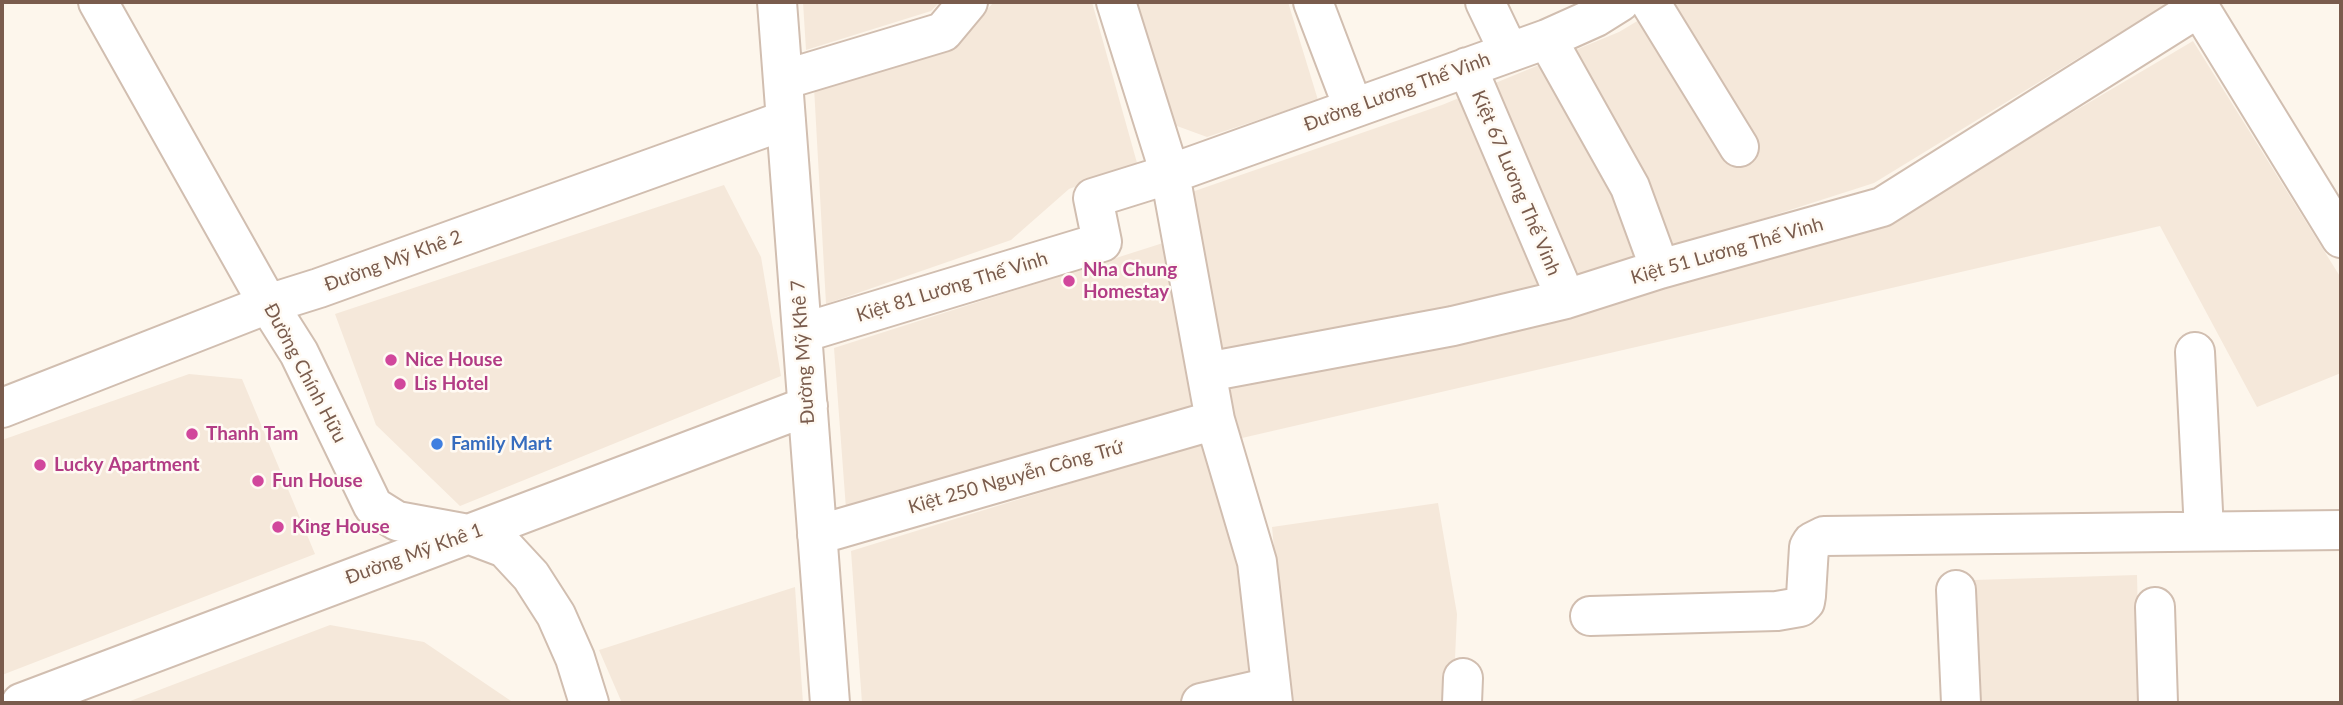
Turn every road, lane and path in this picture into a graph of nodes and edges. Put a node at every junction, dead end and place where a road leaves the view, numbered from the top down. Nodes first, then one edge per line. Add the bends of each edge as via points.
1 (97, 2) edge
2 (777, 2) edge
3 (968, 2) edge
4 (1116, 2) edge
5 (1313, 2) edge
6 (1485, 2) edge
7 (1620, 2) edge
8 (1650, 2) edge
9 (2197, 5) edge
10 (1547, 38) junction
11 (1509, 52) junction
12 (1467, 67) junction
13 (783, 80) junction
14 (1353, 107) junction
15 (786, 120) junction
16 (1739, 148) dead end
17 (1170, 174) junction
18 (2341, 238) edge
19 (1660, 269) junction
20 (1566, 299) junction
21 (268, 304) junction
22 (802, 333) junction
23 (2195, 352) dead end
24 (1206, 372) junction
25 (808, 406) junction
26 (2, 408) edge
27 (1215, 420) junction
28 (2341, 530) edge
29 (2204, 531) junction
30 (468, 534) junction
31 (817, 535) junction
32 (1956, 590) dead end
33 (2155, 607) dead end
34 (1590, 616) dead end
35 (1272, 695) edge
36 (21, 703) edge
37 (589, 703) edge
38 (830, 703) edge
39 (1201, 703) edge
40 (1961, 703) edge
41 (2158, 703) edge

1 - 21 street, Đường Chính Hữu
2 - 13 street, Đường Mỹ Khê 7
3 - 13 street via 943,32
4 - 17 street
5 - 14 street
6 - 11 street
7 - 10 street, Đường Lương Thế Vinh
8 - 16 street
9 - 18 street, Kiệt 51 Lương Thế Vinh
9 - 19 street, Kiệt 51 Lương Thế Vinh via 1882,207
10 - 11 street, Đường Lương Thế Vinh
10 - 19 street via 1630,187
11 - 12 street, Đường Lương Thế Vinh
12 - 14 street, Đường Lương Thế Vinh
12 - 20 street, Kiệt 67 Lương Thế Vinh
13 - 15 street, Đường Mỹ Khê 7
14 - 17 street, Đường Lương Thế Vinh
15 - 21 street, Đường Mỹ Khê 2
15 - 22 street, Đường Mỹ Khê 7
17 - 22 street, Kiệt 81 Lương Thế Vinh via 1093,198 1102,242
17 - 24 street
19 - 20 street, Kiệt 51 Lương Thế Vinh
20 - 24 street, Kiệt 51 Lương Thế Vinh via 1453,326
21 - 26 street, Đường Mỹ Khê 2
21 - 30 street, Đường Chính Hữu via 299,353 373,506 397,521
22 - 25 street, Đường Mỹ Khê 7
23 - 29 street
24 - 27 street
25 - 30 street, Đường Mỹ Khê 1
25 - 31 street, Đường Mỹ Khê 7
27 - 31 street, Kiệt 250 Nguyễn Công Trứ
27 - 35 street via 1257,562
28 - 29 street
29 - 34 street via 1824,536 1809,547 1807,596 1800,607
30 - 36 street, Đường Mỹ Khê 1
30 - 37 street, Đường Chính Hữu via 505,548 531,576 556,615
31 - 38 street, Đường Mỹ Khê 7
32 - 40 street
33 - 41 street
35 - 39 street

